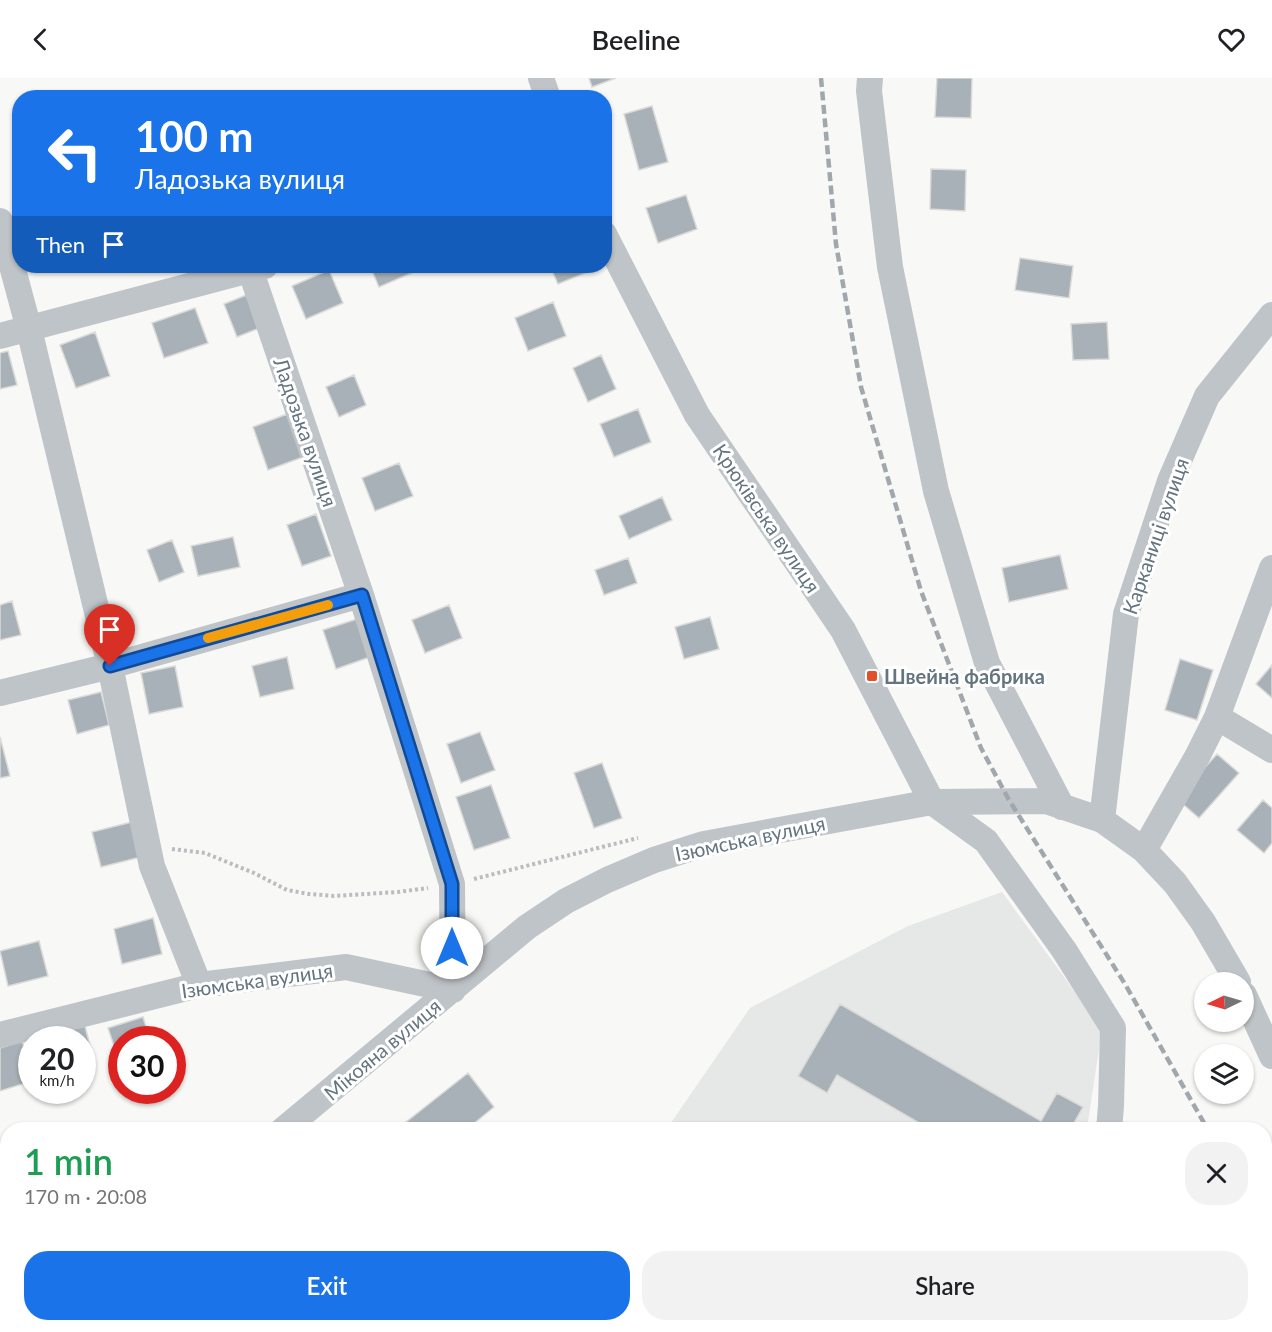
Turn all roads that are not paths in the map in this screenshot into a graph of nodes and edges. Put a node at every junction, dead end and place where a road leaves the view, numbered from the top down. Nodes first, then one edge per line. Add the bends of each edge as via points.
1 (870, 78) edge
2 (0, 221) edge
3 (612, 250) edge
4 (12, 266) edge
5 (14, 273) edge
6 (236, 273) edge
7 (260, 273) edge
8 (1272, 315) edge
9 (29, 329) junction
10 (0, 336) edge
11 (1272, 568) edge
12 (362, 595) junction
13 (110, 666) junction
14 (0, 693) edge
15 (1217, 717) junction
16 (1272, 750) edge
17 (932, 802) junction
18 (1054, 804) junction
19 (1102, 820) junction
20 (1144, 850) junction
21 (1232, 972) edge
22 (200, 985) junction
23 (453, 990) junction
24 (1254, 1017) edge
25 (0, 1035) edge
26 (1272, 1056) edge
27 (293, 1122) edge
28 (1109, 1122) edge

1 - 18 street via 890,267 936,491 987,663
2 - 4 street
3 - 17 street, Крюківська вулиця via 697,415 843,630
5 - 9 street
6 - 9 street
7 - 12 street, Ладозька вулиця
8 - 19 street, Карканиці вулиця via 1207,396 1170,481 1126,614
9 - 10 street
9 - 13 street
11 - 15 street
12 - 13 street
12 - 23 street, Ладозька вулиця via 452,884
13 - 14 street
13 - 22 street via 152,866
15 - 16 street
15 - 20 street
17 - 18 street, Ізюмська вулиця
17 - 23 street, Ізюмська вулиця via 704,844 654,860 566,901 527,927
17 - 28 street via 986,841 1064,950 1113,1028
18 - 19 street, Ізюмська вулиця
19 - 20 street, Ізюмська вулиця
20 - 21 street, Ізюмська вулиця via 1175,883
22 - 23 street, Ізюмська вулиця via 346,967
22 - 25 street, Ізюмська вулиця
23 - 27 street, Мікояна вулиця
24 - 26 street

